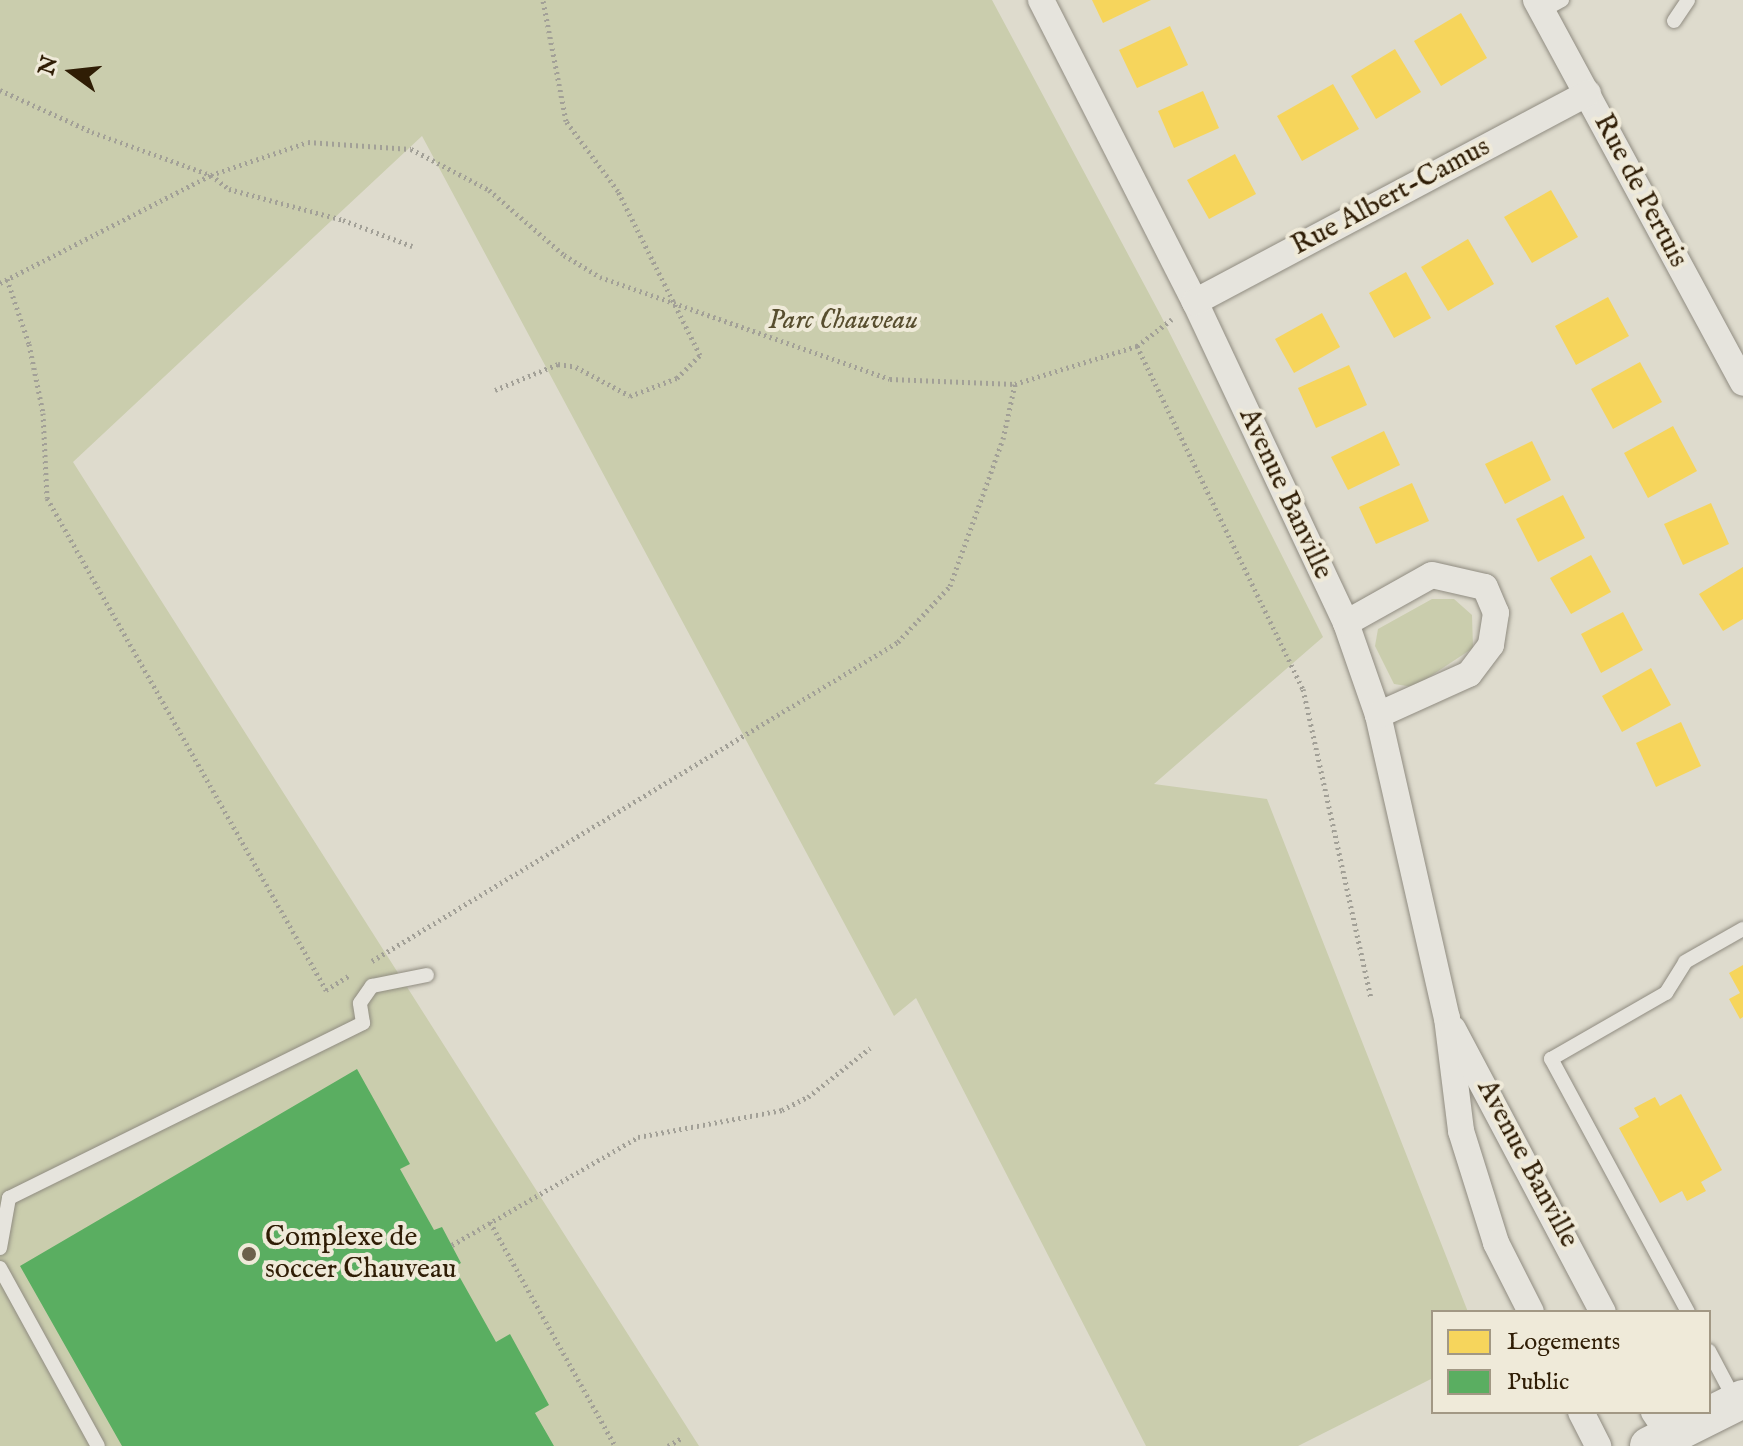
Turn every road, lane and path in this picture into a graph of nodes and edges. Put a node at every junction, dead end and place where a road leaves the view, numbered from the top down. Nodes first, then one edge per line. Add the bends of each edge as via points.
1 (543, 0) edge
2 (1041, 0) edge
3 (1688, 0) edge
4 (1547, 4) edge
5 (1674, 21) dead end
6 (0, 90) edge
7 (1588, 93) junction
8 (211, 175) junction
9 (412, 246) dead end
10 (7, 279) junction
11 (0, 283) edge
12 (1195, 302) junction
13 (678, 303) junction
14 (1137, 346) junction
15 (1743, 383) edge
16 (1015, 384) junction
17 (495, 390) dead end
18 (1346, 623) junction
19 (1378, 715) junction
20 (1743, 929) edge
21 (427, 975) dead end
22 (1371, 999) dead end
23 (1447, 1018) junction
24 (870, 1048) dead end
25 (490, 1222) junction
26 (452, 1245) dead end
27 (0, 1248) edge
28 (0, 1268) edge
29 (1530, 1310) edge
30 (1602, 1310) edge
31 (1687, 1310) edge
32 (1711, 1354) edge
33 (1740, 1401) edge
34 (1582, 1414) edge
35 (1711, 1414) edge
36 (1711, 1414) edge
37 (1663, 1435) edge
38 (682, 1438) dead end
39 (98, 1446) edge
40 (615, 1446) edge
41 (668, 1446) edge
42 (1598, 1446) edge

1 - 13 path via 566,121 618,191
2 - 12 street, Avenue Banville
3 - 5 lane
4 - 7 street, Rue de Pertuis
6 - 8 path via 92,132
7 - 12 street, Rue Albert-Camus
7 - 15 street, Rue de Pertuis
8 - 9 path via 229,189
8 - 10 path
8 - 13 path via 308,142 411,149 489,190 564,255 600,277
10 - 11 path
10 - 16 path via 29,344 43,413 47,498 326,990 898,642 950,586 1003,439
12 - 14 path
12 - 18 street, Avenue Banville
13 - 16 path via 890,379
13 - 17 path via 700,355 677,378 630,396 576,367 558,364
14 - 16 path
14 - 22 path via 1303,689
18 - 19 street, Avenue Banville
18 - 19 street via 1432,575 1485,587 1496,613 1491,645 1469,674
19 - 23 street, Avenue Banville
20 - 31 lane via 1685,962 1666,993 1551,1059
21 - 27 lane via 372,986 360,1003 363,1023 9,1198
23 - 29 street, Avenue Banville via 1461,1131 1496,1243
23 - 30 street, Avenue Banville via 1503,1114
24 - 25 path via 782,1110 638,1137
25 - 26 path
25 - 40 path
28 - 39 lane
32 - 33 lane
33 - 35 main road
34 - 42 street
36 - 37 main road
38 - 41 path

